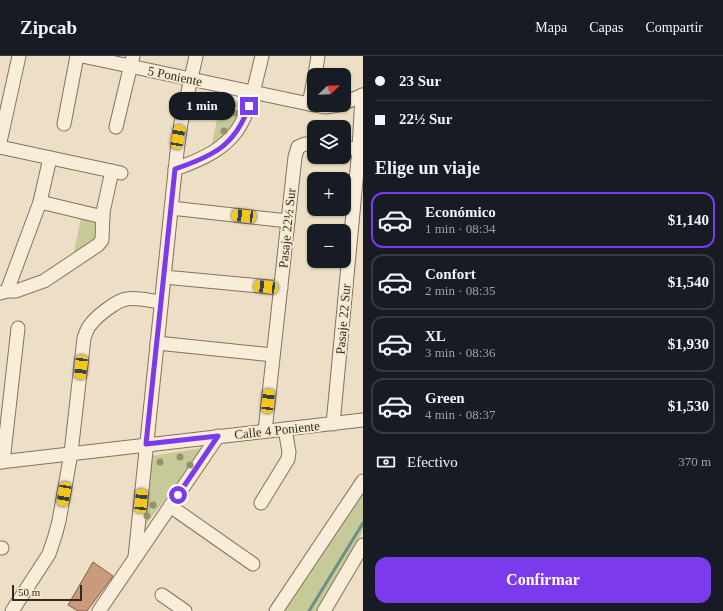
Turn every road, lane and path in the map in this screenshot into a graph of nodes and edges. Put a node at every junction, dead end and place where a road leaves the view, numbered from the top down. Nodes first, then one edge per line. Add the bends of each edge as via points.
1 (19, 56) edge
2 (77, 56) edge
3 (82, 56) edge
4 (196, 56) edge
5 (262, 56) edge
6 (318, 56) edge
7 (132, 61) edge
8 (316, 68) edge
9 (191, 79) junction
10 (253, 92) junction
11 (362, 95) edge
12 (351, 100) edge
13 (307, 104) edge
14 (4, 106) edge
15 (64, 124) dead end
16 (116, 127) dead end
17 (0, 142) edge
18 (307, 145) edge
19 (0, 147) edge
20 (351, 148) edge
21 (359, 149) junction
22 (50, 158) junction
23 (175, 169) junction
24 (40, 202) junction
25 (171, 208) junction
26 (103, 217) junction
27 (288, 221) junction
28 (357, 238) edge
29 (164, 276) junction
30 (281, 288) junction
31 (4, 292) edge
32 (161, 302) junction
33 (18, 328) dead end
34 (157, 343) junction
35 (273, 355) junction
36 (363, 420) edge
37 (333, 424) junction
38 (285, 429) junction
39 (265, 431) junction
40 (218, 436) junction
41 (146, 444) junction
42 (71, 453) junction
43 (2, 462) edge
44 (363, 481) edge
45 (261, 503) dead end
46 (170, 506) junction
47 (363, 545) edge
48 (135, 557) junction
49 (358, 562) edge
50 (253, 564) dead end
51 (162, 595) dead end
52 (12, 611) edge
53 (99, 611) edge
54 (185, 611) edge
55 (276, 611) edge
56 (324, 611) edge

1 - 14 street
2 - 15 street
3 - 7 street, 5 Poniente
4 - 9 street
5 - 10 street
6 - 8 street
7 - 9 street, 5 Poniente
7 - 16 street
9 - 10 street, 5 Poniente
9 - 23 street
10 - 13 street, 5 Poniente
10 - 23 street via 243,122 230,140 209,156
11 - 12 street
11 - 21 street, Pasaje 22 Sur
14 - 17 street
18 - 27 street, Pasaje 22½ Sur via 298,147 295,157
19 - 22 street
20 - 21 street
21 - 28 street, Pasaje 22 Sur
22 - 24 street
22 - 26 street via 117,172
23 - 25 street
24 - 26 street
24 - 31 street
25 - 27 street
25 - 29 street
26 - 31 street via 102,240 96,248 44,281 16,291
27 - 30 street, Pasaje 22½ Sur
28 - 37 street, Pasaje 22 Sur
29 - 30 street
29 - 32 street
30 - 35 street, Pasaje 22½ Sur
32 - 34 street
32 - 42 street via 132,299 118,302 94,320 88,328 84,338
33 - 43 street
34 - 35 street
34 - 41 street
35 - 39 street, Pasaje 22½ Sur
36 - 37 street, Calle 4 Poniente
37 - 38 street, Calle 4 Poniente
38 - 39 street, Calle 4 Poniente
38 - 45 street via 289,452 287,462
39 - 40 street, Calle 4 Poniente
40 - 41 street, Calle 4 Poniente
40 - 46 street
41 - 42 street, Calle 4 Poniente
41 - 48 street
42 - 43 street, Calle 4 Poniente
42 - 52 street via 59,521 49,554
44 - 55 street
46 - 48 street
46 - 50 street
47 - 49 street
48 - 53 street
49 - 56 street
51 - 54 street

